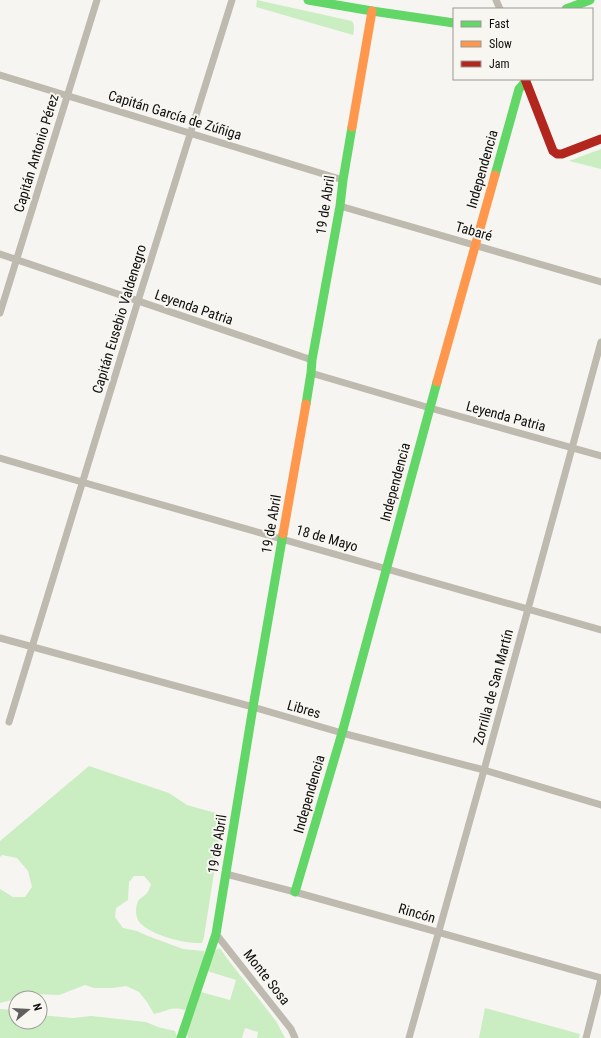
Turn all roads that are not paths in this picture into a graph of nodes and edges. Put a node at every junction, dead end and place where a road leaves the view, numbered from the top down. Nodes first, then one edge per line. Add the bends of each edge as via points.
1 (97, 0) edge
2 (232, 0) edge
3 (308, 0) edge
4 (590, 0) edge
5 (569, 8) edge
6 (372, 11) junction
7 (453, 23) edge
8 (0, 75) edge
9 (526, 80) edge
10 (67, 96) junction
11 (191, 134) junction
12 (601, 139) edge
13 (343, 180) junction
14 (340, 206) junction
15 (475, 245) junction
16 (0, 254) edge
17 (16, 259) junction
18 (601, 282) edge
19 (138, 301) junction
20 (0, 313) edge
21 (601, 342) edge
22 (312, 360) junction
23 (311, 374) junction
24 (430, 408) junction
25 (572, 448) junction
26 (601, 456) edge
27 (0, 458) edge
28 (82, 482) junction
29 (282, 539) junction
30 (386, 569) junction
31 (528, 608) junction
32 (601, 630) edge
33 (0, 638) edge
34 (32, 646) junction
35 (254, 707) junction
36 (9, 722) dead end
37 (342, 733) junction
38 (484, 770) junction
39 (601, 805) edge
40 (226, 874) junction
41 (295, 892) junction
42 (438, 932) junction
43 (216, 934) junction
44 (601, 978) edge
45 (181, 1038) edge
46 (295, 1038) edge
47 (409, 1038) edge
48 (586, 1038) edge

1 - 10 street, Capitán Antonio Pérez
2 - 11 street, Capitán Eusebio Valdenegro
3 - 6 street
4 - 5 street
6 - 7 street
6 - 13 street, 19 de Abril
8 - 10 street, Capitán García de Zúñiga
9 - 12 street via 553,151 562,154
9 - 15 street, Independencia via 519,89
10 - 11 street, Capitán García de Zúñiga
10 - 17 street, Capitán Antonio Pérez
11 - 13 street, Capitán García de Zúñiga
11 - 19 street, Capitán Eusebio Valdenegro
13 - 14 street, 19 de Abril
14 - 15 street, Tabaré
14 - 22 street, 19 de Abril
15 - 18 street, Tabaré
15 - 24 street, Independencia
16 - 17 street, Leyenda Patria
17 - 19 street, Leyenda Patria
17 - 20 street, Capitán Antonio Pérez
19 - 22 street, Leyenda Patria
19 - 28 street, Capitán Eusebio Valdenegro
21 - 25 street, Zorrilla de San Martín
22 - 23 street, 19 de Abril
23 - 24 street, Leyenda Patria
23 - 29 street, 19 de Abril
24 - 25 street, Leyenda Patria
24 - 30 street, Independencia
25 - 26 street, Leyenda Patria
25 - 31 street, Zorrilla de San Martín
27 - 28 street, 18 de Mayo
28 - 29 street, 18 de Mayo
28 - 34 street, Capitán Eusebio Valdenegro
29 - 30 street, 18 de Mayo
29 - 35 street, 19 de Abril
30 - 31 street, 18 de Mayo
30 - 37 street, Independencia
31 - 32 street, 18 de Mayo
31 - 38 street, Zorrilla de San Martín
33 - 34 street, Libres
34 - 35 street, Libres
34 - 36 street, Capitán Eusebio Valdenegro
35 - 37 street, Libres
35 - 40 street, 19 de Abril
37 - 38 street, Libres
37 - 41 street, Independencia
38 - 39 street, Libres
38 - 42 street, Zorrilla de San Martín
40 - 41 street, Rincón
40 - 43 street, 19 de Abril
41 - 42 street, Rincón
42 - 44 street, Rincón
42 - 47 street, Zorrilla de San Martín
43 - 45 street, 19 de Abril
43 - 46 street, Monte Sosa via 291,1029
44 - 48 street

